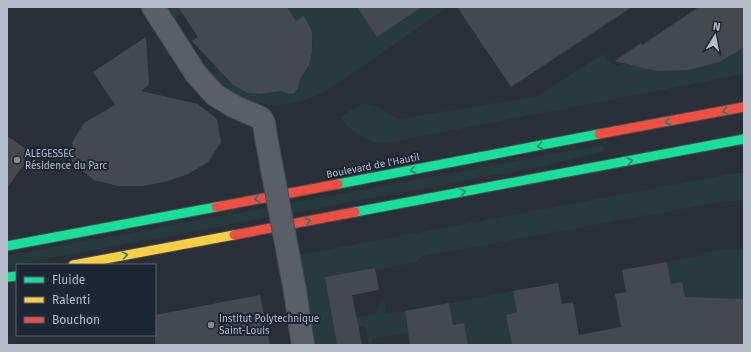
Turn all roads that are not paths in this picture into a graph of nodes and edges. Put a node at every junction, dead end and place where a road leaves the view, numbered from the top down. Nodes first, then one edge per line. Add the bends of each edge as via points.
1 (153, 7) edge
2 (744, 107) edge
3 (744, 139) edge
4 (7, 246) edge
5 (78, 264) edge
6 (303, 345) edge

1 - 6 street, bridge via 196,74 216,95 235,107 262,118
2 -> 4 main road, Boulevard de l'Hautil
5 -> 3 main road

